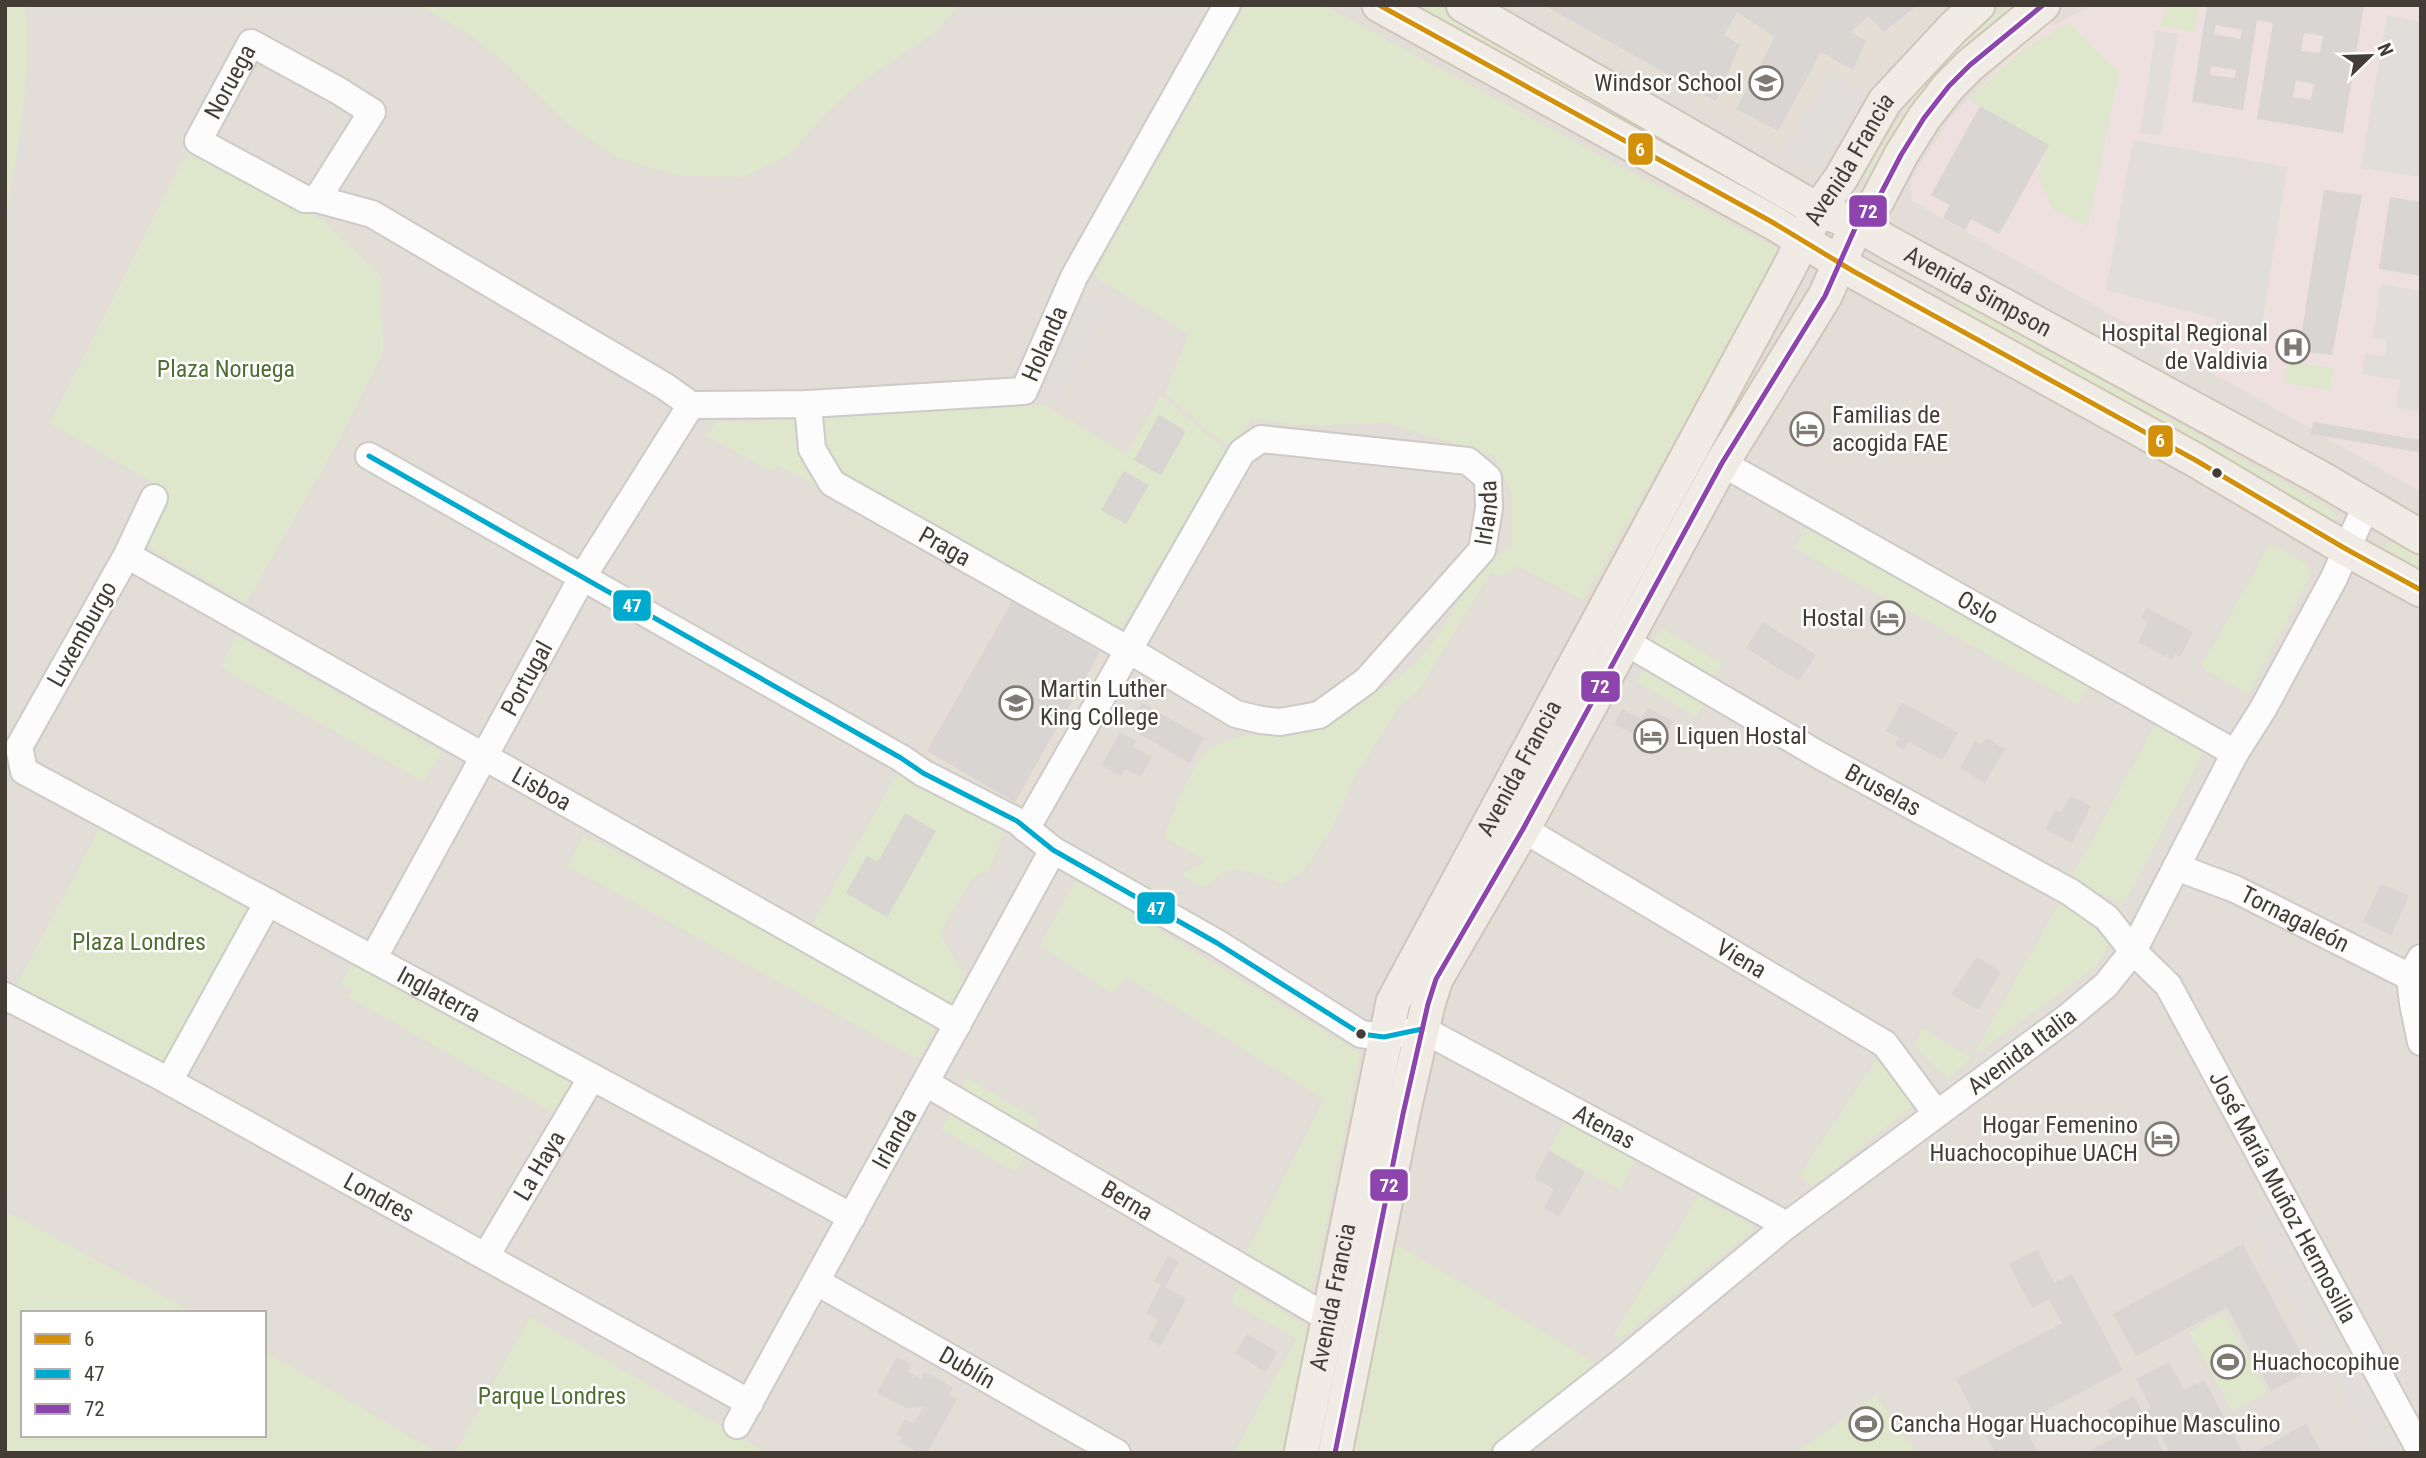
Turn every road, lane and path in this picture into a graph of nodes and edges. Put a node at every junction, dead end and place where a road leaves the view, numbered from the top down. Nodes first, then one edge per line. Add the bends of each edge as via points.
1 (1227, 5) edge
2 (1379, 5) edge
3 (1464, 5) edge
4 (1978, 5) edge
5 (2043, 5) edge
6 (317, 199) junction
7 (1818, 210) junction
8 (1857, 224) junction
9 (1803, 240) junction
10 (1840, 262) junction
11 (808, 404) junction
12 (691, 405) junction
13 (369, 456) dead end
14 (1722, 463) junction
15 (154, 498) dead end
16 (2366, 506) junction
17 (2421, 537) edge
18 (2346, 549) junction
19 (127, 555) junction
20 (583, 576) junction
21 (2421, 590) edge
22 (1624, 641) junction
23 (1129, 650) junction
24 (2235, 753) junction
25 (485, 757) junction
26 (24, 771) joint
27 (1026, 829) junction
28 (1523, 829) junction
29 (1053, 850) junction
30 (2176, 867) junction
31 (268, 902) junction
32 (2133, 951) junction
33 (373, 959) junction
34 (2416, 967) edge
35 (5, 996) edge
36 (958, 1024) junction
37 (1422, 1029) junction
38 (1384, 1038) junction
39 (2421, 1042) edge
40 (592, 1077) junction
41 (169, 1081) junction
42 (926, 1083) junction
43 (1936, 1113) junction
44 (852, 1217) junction
45 (1787, 1224) junction
46 (486, 1256) junction
47 (817, 1282) junction
48 (1328, 1318) junction
49 (744, 1414) joint
50 (2421, 1452) edge
51 (1117, 1453) edge
52 (1301, 1453) edge
53 (1335, 1453) edge
54 (1506, 1453) edge

1 - 11 street, Holanda via 1074,277 1024,391
2 - 9 main road, Avenida Simpson
3 - 7 main road, Avenida Simpson
4 - 7 main road, Avenida Francia via 1885,102
5 - 8 main road, Avenida Francia via 1949,86 1924,118 1877,201
6 - 6 street, Noruega via 304,199 198,141 251,43 372,112
6 - 12 street, Noruega via 372,214
7 - 8 main road, Avenida Simpson
7 - 9 main road, Avenida Francia
8 - 10 main road, Avenida Francia
8 - 16 main road, Avenida Simpson
9 - 10 main road, Avenida Simpson
9 - 38 main road, Avenida Francia via 1393,1002
10 - 14 main road, Avenida Francia via 1825,296
10 - 18 main road, Avenida Simpson
11 - 12 street, Holanda
11 - 23 street, Praga via 812,449 832,483
12 - 20 street, Portugal
13 - 20 street
14 - 22 main road, Avenida Francia
14 - 24 street, Oslo
15 - 19 street, Luxemburgo
16 - 17 main road, Avenida Simpson
16 - 18 street, Avenida Italia
18 - 21 main road, Avenida Simpson
18 - 24 street, Avenida Italia via 2276,685
19 - 25 street, Lisboa
19 - 26 street, Luxemburgo via 19,747
20 - 25 street, Portugal
20 - 27 street
22 - 28 main road, Avenida Francia
22 - 32 street, Bruselas via 1819,755 2070,892 2108,918
23 - 23 street, Irlanda via 1236,714 1280,722 1319,715 1366,681 1482,550 1488,478 1468,461 1261,439 1242,452
23 - 27 street, Irlanda
24 - 30 street, Avenida Italia
25 - 33 street, Portugal
25 - 36 street, Lisboa
26 - 31 street, Inglaterra
27 - 29 street
28 - 37 main road, Avenida Francia via 1436,979
28 - 43 street, Viena via 1885,1044
29 - 36 street, Irlanda
29 - 38 street via 1217,943 1361,1034
30 - 32 street, Avenida Italia
30 - 34 street, Tornagaleón
31 - 33 street, Inglaterra
31 - 41 street
32 - 43 street, Avenida Italia via 2087,1002
32 - 50 street, José María Muñoz Hermosilla via 2168,985
33 - 40 street, Inglaterra
34 - 39 street via 2413,1003
35 - 41 street, Londres
36 - 42 street, Irlanda
37 - 38 street
37 - 45 street, Atenas
37 - 53 main road, Avenida Francia
38 - 48 main road, Avenida Francia
40 - 44 street, Inglaterra
40 - 46 street, La Haya
41 - 46 street, Londres
42 - 44 street, Irlanda
42 - 48 street, Berna
43 - 45 street, Avenida Italia
44 - 47 street, Irlanda
45 - 54 street, Avenida Italia
46 - 49 street, Londres
47 - 49 street, Irlanda
47 - 51 street, Dublín
48 - 52 main road, Avenida Francia

